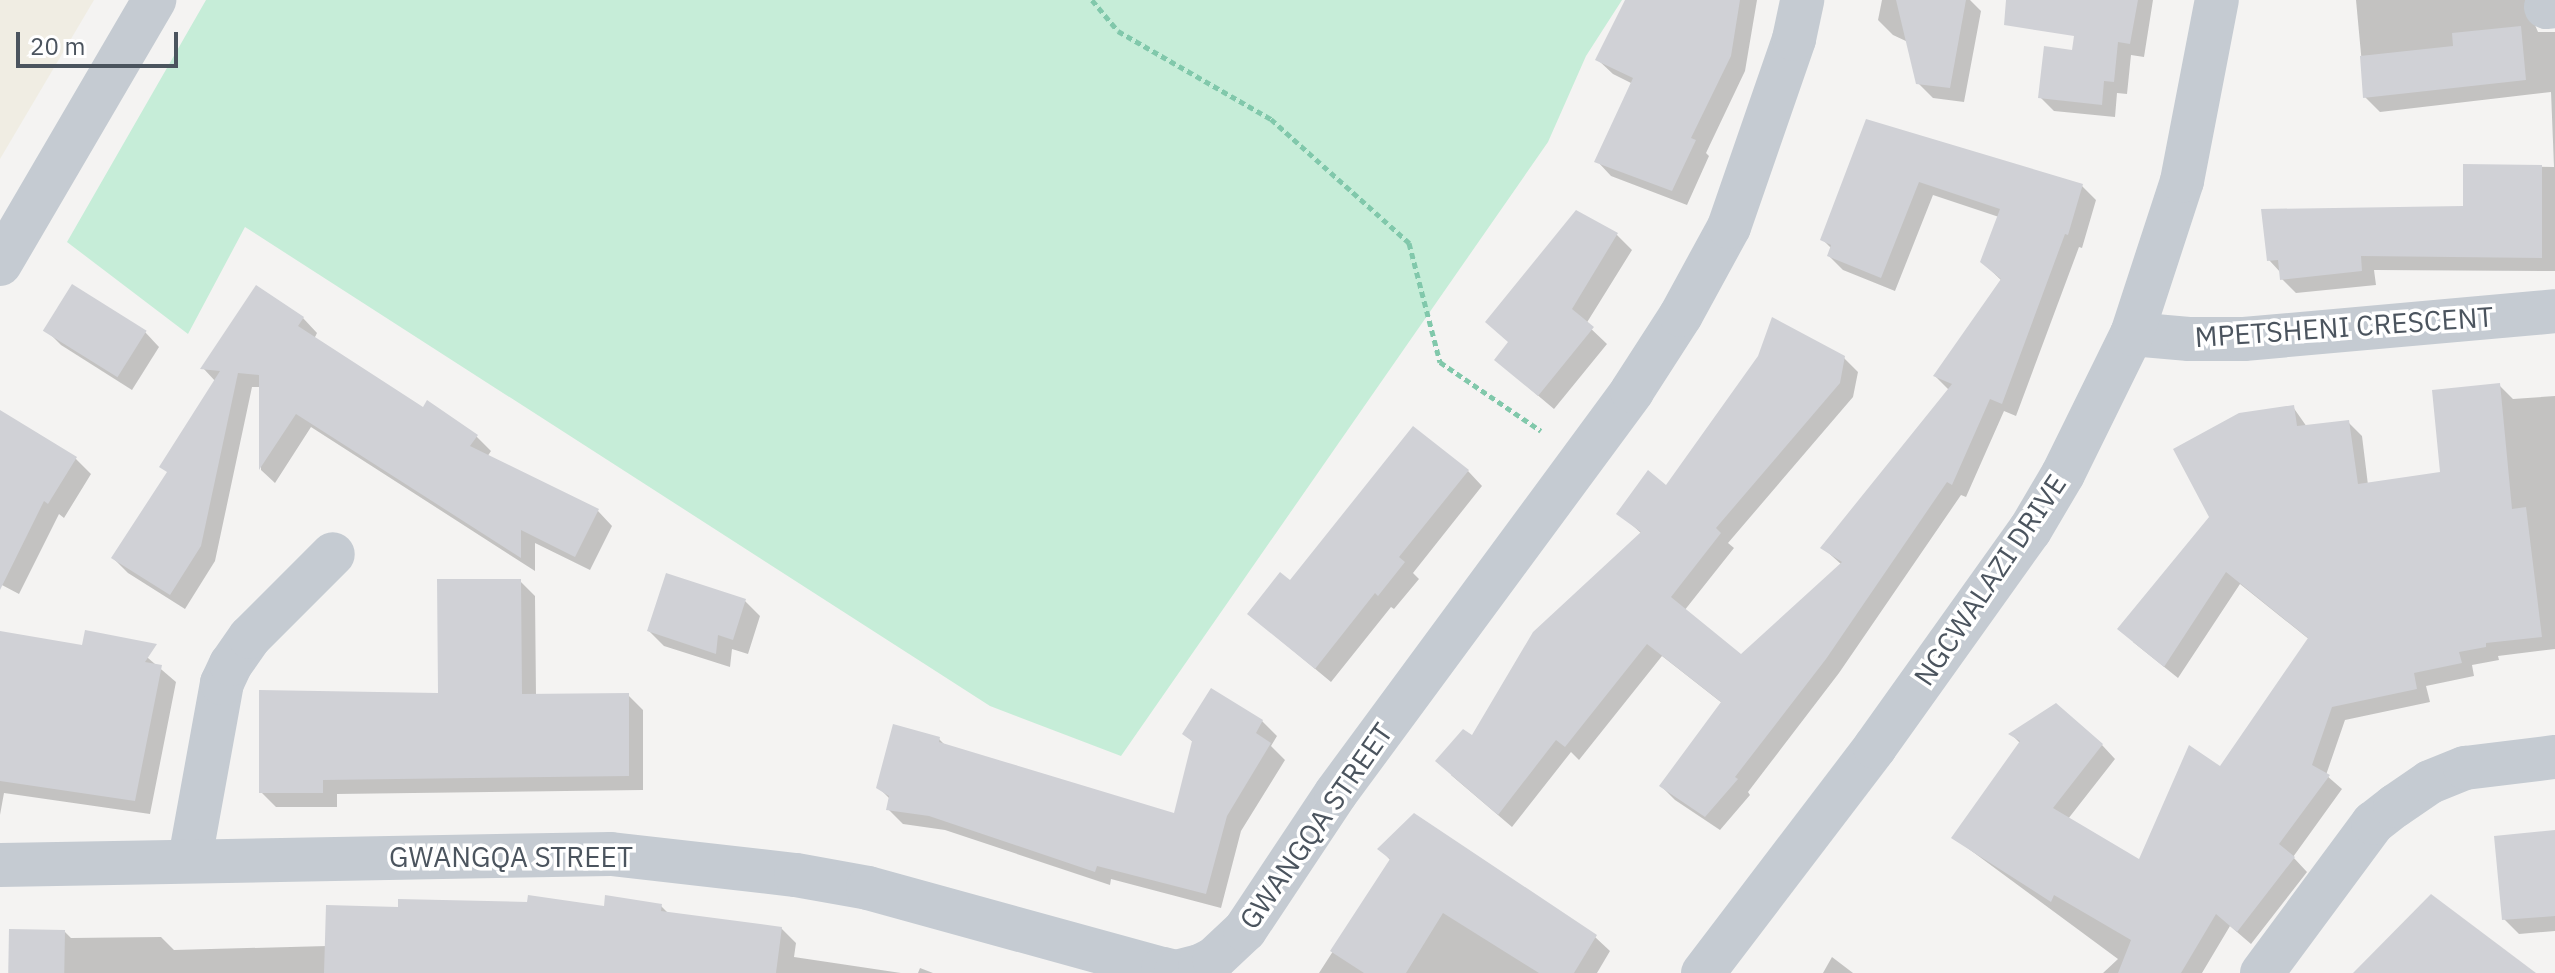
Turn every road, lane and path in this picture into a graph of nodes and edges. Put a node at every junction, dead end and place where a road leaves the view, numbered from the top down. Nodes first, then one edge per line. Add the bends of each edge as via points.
1 (154, 0) edge
2 (1092, 0) edge
3 (1802, 0) edge
4 (2217, 0) edge
5 (0, 264) edge
6 (2555, 311) edge
7 (2132, 334) junction
8 (1582, 459) junction
9 (333, 554) dead end
10 (2555, 757) edge
11 (190, 859) junction
12 (0, 865) edge
13 (1703, 973) edge
14 (2262, 973) edge

1 - 5 street
2 - 8 path via 1118,31 1271,119 1409,243 1440,362
3 - 8 street, GWANGQA STREET via 1794,39 1729,227 1664,343
4 - 7 street, NGCWALAZI DRIVE via 2182,181
6 - 7 street, MPETSHENI CRESCENT via 2244,339
7 - 13 street, NGCWALAZI DRIVE via 2030,530 1875,747
8 - 11 street, GWANGQA STREET via 1336,793 1245,930 1214,959 1188,971 1163,969 868,888 611,854
9 - 11 street via 250,637 222,683
10 - 14 street via 2465,768 2430,782 2395,806 2373,823
11 - 12 street, GWANGQA STREET

